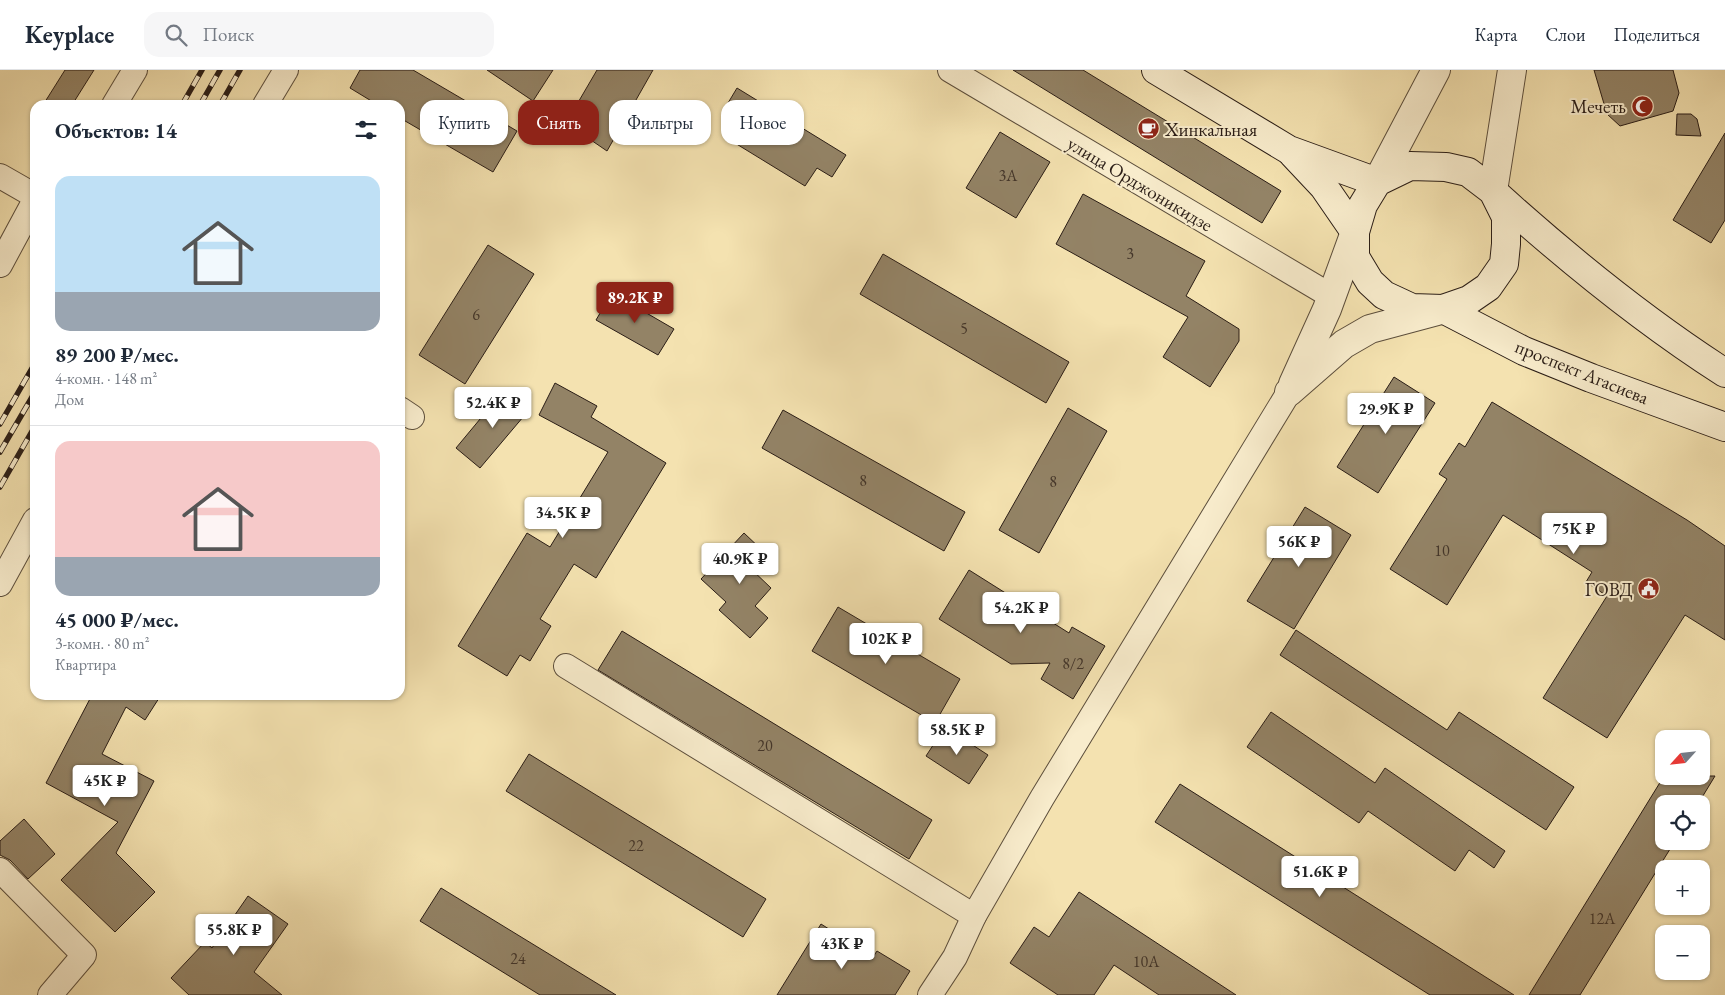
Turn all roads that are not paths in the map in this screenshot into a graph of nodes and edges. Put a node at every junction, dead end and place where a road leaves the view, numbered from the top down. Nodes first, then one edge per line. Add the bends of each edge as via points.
1 (135, 70) edge
2 (286, 70) edge
3 (950, 70) edge
4 (1156, 70) edge
5 (1436, 70) edge
6 (1512, 70) edge
7 (117, 100) edge
8 (268, 100) edge
9 (1289, 150) junction
10 (0, 176) edge
11 (1377, 182) junction
12 (1493, 191) junction
13 (30, 195) edge
14 (30, 208) edge
15 (1354, 232) junction
16 (0, 265) edge
17 (1331, 296) junction
18 (1443, 309) junction
19 (1725, 373) edge
20 (1289, 392) junction
21 (1725, 427) edge
22 (30, 529) edge
23 (0, 584) edge
24 (566, 666) dead end
25 (0, 870) edge
26 (974, 916) junction
27 (50, 995) edge
28 (930, 995) edge

1 - 7 street
2 - 8 street
3 - 17 street, улица Орджоникидзе
4 - 9 main road
5 - 11 main road
6 - 12 main road
9 - 11 main road
9 - 15 main road via 1324,187
10 - 13 street
11 - 12 main road via 1410,166 1446,167 1468,172
11 - 15 main road via 1363,205
12 - 18 main road via 1506,217 1504,264 1488,287 1469,300
12 - 19 main road via 1637,312
14 - 16 street
15 - 17 main road
15 - 18 main road via 1356,257 1370,282 1384,295 1412,308
17 - 20 main road
18 - 20 main road via 1370,329 1344,344
18 - 21 main road, проспект Агасиева via 1524,351
20 - 26 street via 1042,798
22 - 23 street
24 - 26 street
25 - 27 street via 84,955
26 - 28 street via 955,956

